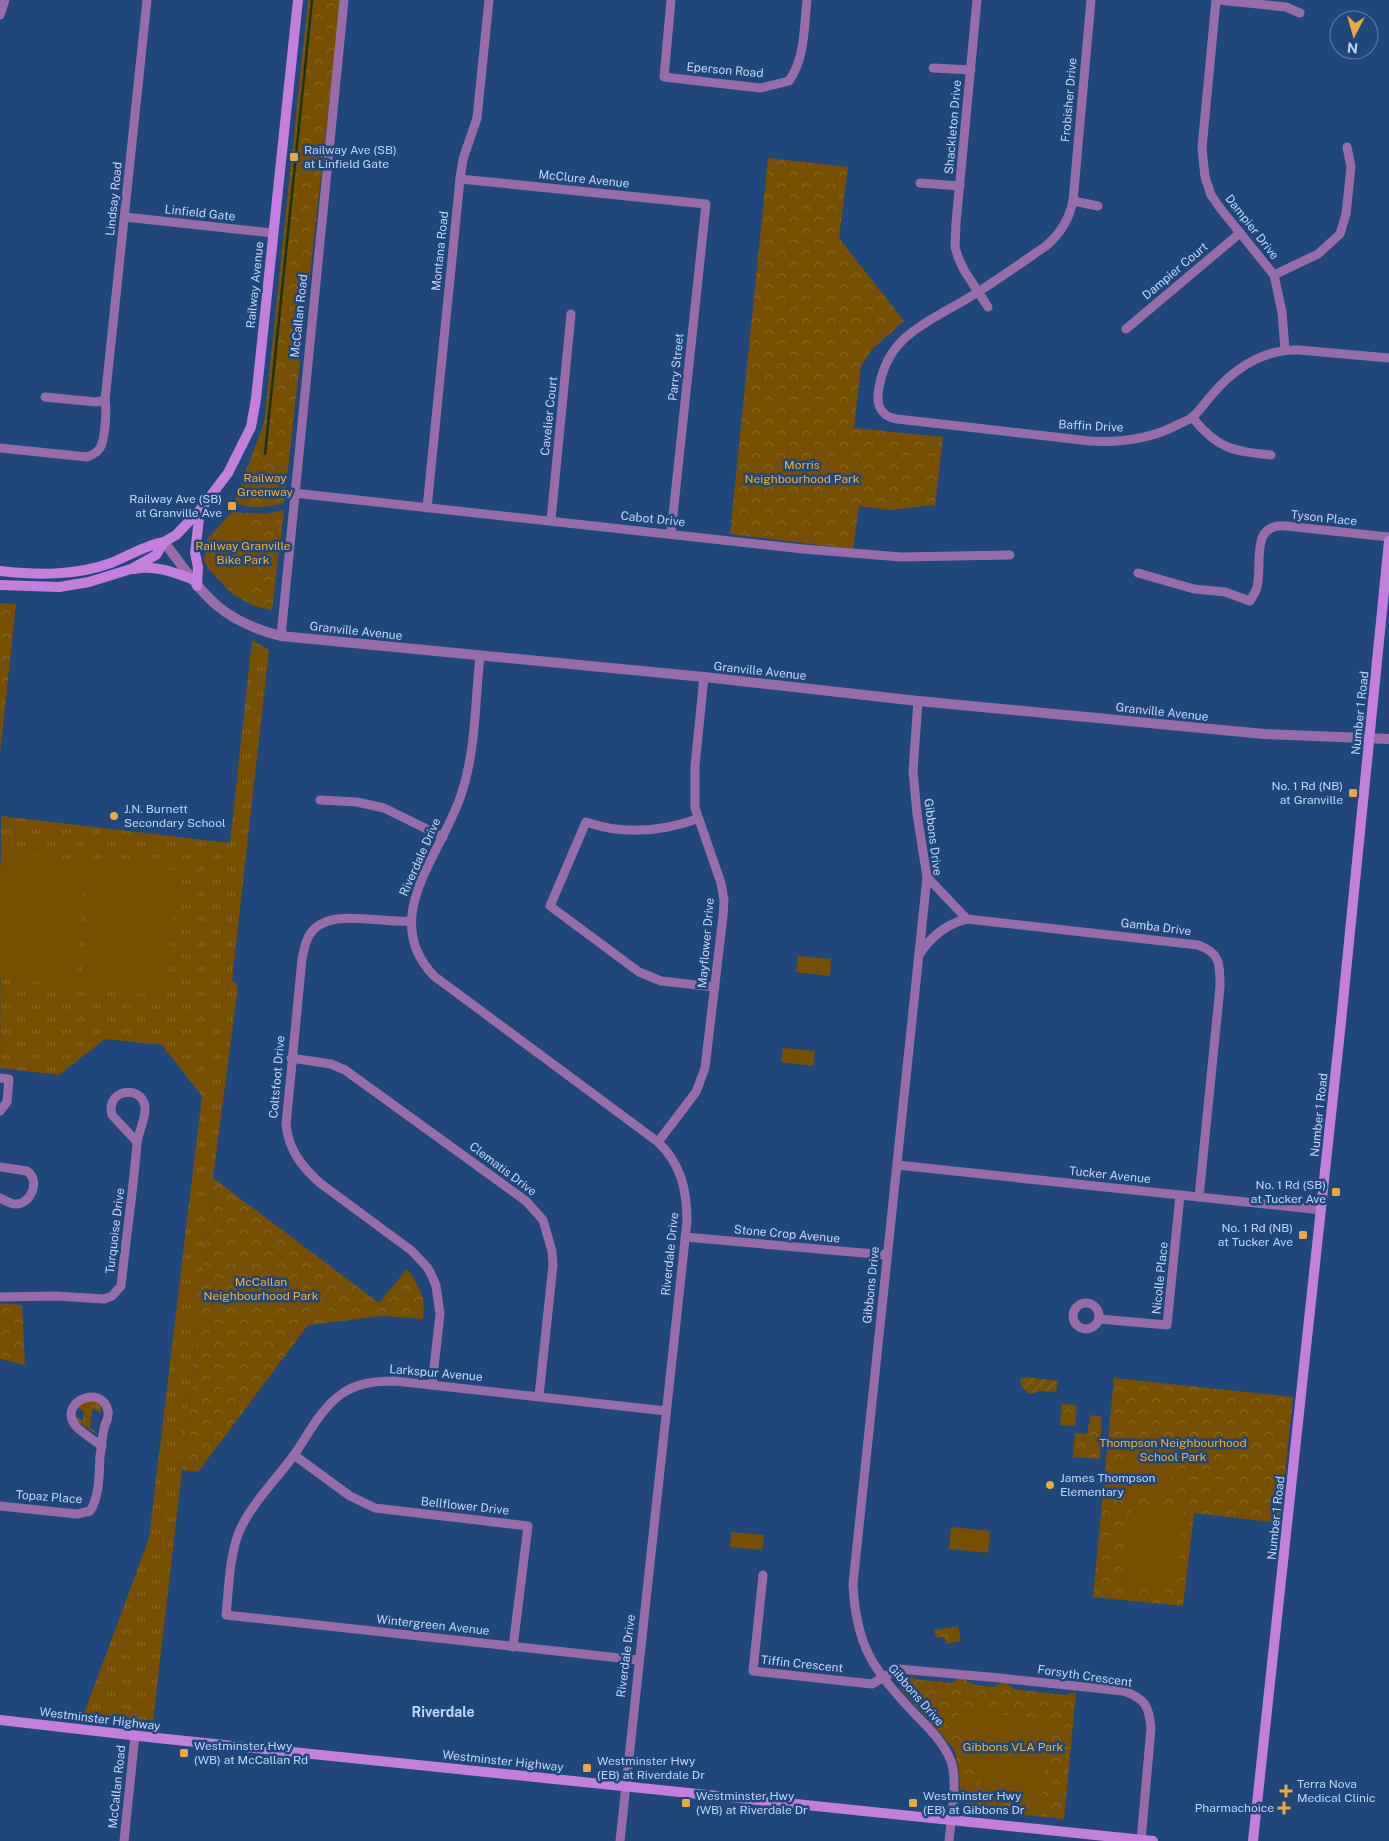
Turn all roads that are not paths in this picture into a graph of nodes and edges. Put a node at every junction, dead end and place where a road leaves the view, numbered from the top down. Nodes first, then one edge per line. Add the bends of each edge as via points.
1 (5, 0) edge
2 (148, 0) edge
3 (298, 0) edge
4 (344, 0) edge
5 (489, 0) edge
6 (671, 0) edge
7 (807, 0) edge
8 (977, 0) edge
9 (1090, 0) edge
10 (1217, 0) edge
11 (1300, 13) dead end
12 (0, 15) edge
13 (932, 68) dead end
14 (971, 70) junction
15 (1347, 147) dead end
16 (460, 179) junction
17 (920, 183) dead end
18 (960, 186) junction
19 (1073, 201) junction
20 (706, 204) joint
21 (1098, 206) dead end
22 (125, 217) junction
23 (273, 233) junction
24 (1240, 233) junction
25 (1274, 275) junction
26 (978, 292) junction
27 (988, 307) dead end
28 (571, 314) dead end
29 (1126, 329) dead end
30 (1286, 350) junction
31 (1389, 358) edge
32 (45, 397) dead end
33 (105, 400) junction
34 (885, 415) joint
35 (1192, 417) junction
36 (0, 448) edge
37 (1271, 455) dead end
38 (294, 493) junction
39 (427, 508) junction
40 (200, 510) junction
41 (551, 520) junction
42 (671, 534) junction
43 (1389, 539) edge
44 (164, 542) junction
45 (1010, 555) dead end
46 (131, 569) junction
47 (0, 571) edge
48 (1138, 573) dead end
49 (1387, 580) edge
50 (195, 582) junction
51 (0, 585) edge
52 (281, 636) junction
53 (480, 656) junction
54 (704, 677) junction
55 (918, 701) junction
56 (1370, 739) junction
57 (1389, 739) edge
58 (320, 800) dead end
59 (698, 819) junction
60 (443, 837) junction
61 (927, 877) junction
62 (967, 919) junction
63 (411, 921) junction
64 (918, 957) junction
65 (715, 987) junction
66 (291, 1058) junction
67 (0, 1078) edge
68 (0, 1111) edge
69 (137, 1142) junction
70 (658, 1142) junction
71 (897, 1165) junction
72 (0, 1167) edge
73 (1180, 1195) junction
74 (1200, 1197) junction
75 (0, 1198) edge
76 (1321, 1210) junction
77 (685, 1237) junction
78 (886, 1255) junction
79 (0, 1297) edge
80 (1099, 1319) dead end
81 (432, 1385) junction
82 (539, 1396) junction
83 (666, 1411) junction
84 (102, 1446) junction
85 (294, 1455) junction
86 (0, 1506) edge
87 (763, 1575) dead end
88 (226, 1615) joint
89 (513, 1647) junction
90 (638, 1660) junction
91 (883, 1679) junction
92 (0, 1720) edge
93 (135, 1735) junction
94 (626, 1786) junction
95 (950, 1819) junction
96 (1141, 1840) edge
97 (124, 1841) edge
98 (620, 1841) edge
99 (948, 1841) edge
100 (1153, 1841) edge
101 (1254, 1841) edge

1 - 12 street
2 - 22 street, Lindsay Road
3 - 23 main road, Railway Avenue
4 - 38 street, McCallan Road
5 - 16 street, Montana Road via 477,118
6 - 7 street, Eperson Road via 664,77 760,88 789,81 795,73 800,60
8 - 14 street, Shackleton Drive
9 - 19 street, Frobisher Drive
10 - 11 street via 1286,7
10 - 24 street, Dampier Drive via 1202,164 1211,195
13 - 14 street, Shackleton Drive
14 - 18 street, Shackleton Drive
15 - 25 street via 1351,167 1346,214 1340,234 1318,254
16 - 20 street, McClure Avenue
16 - 39 street, Montana Road
17 - 18 street, Shackleton Drive
18 - 26 street, Shackleton Drive via 955,248
19 - 21 street
19 - 26 street, Frobisher Drive via 1066,224 1055,239
20 - 42 street, Parry Street
22 - 23 street, Linfield Gate
22 - 33 street, Lindsay Road
23 - 40 main road, Railway Avenue via 251,427 228,473
24 - 25 street, Dampier Drive
24 - 29 street, Dampier Court
25 - 30 street, Dampier Drive
26 - 27 street
26 - 34 street, Frobisher Drive via 911,333 896,347 886,365 879,393 879,405
28 - 41 street, Cavelier Court
30 - 31 street, Baffin Drive
30 - 35 street, Baffin Drive via 1258,358 1232,374
32 - 33 street
33 - 36 street, Lindsay Road via 107,408 101,447 95,454 87,457
34 - 35 street, Baffin Drive via 897,420 1105,442 1138,440
35 - 37 street via 1203,431 1223,446
38 - 39 street, Cabot Drive
38 - 52 street, McCallan Road
39 - 41 street, Cabot Drive
40 - 44 main road, Railway Avenue via 176,535
40 - 50 main road
41 - 42 street, Cabot Drive
42 - 45 street, Cabot Drive via 901,557
43 - 48 street, Tyson Place via 1272,526 1262,538 1257,588 1250,601 1225,592 1194,589
43 - 49 main road, Number 1 Road
44 - 46 main road via 156,555
44 - 47 main road via 150,544 110,563 59,574
44 - 50 street, Granville Avenue
46 - 50 main road via 165,570
46 - 51 main road via 59,587
49 - 56 main road, Number 1 Road
50 - 52 street, Granville Avenue via 229,616
52 - 53 street, Granville Avenue
53 - 54 street, Granville Avenue
53 - 60 street, Riverdale Drive via 469,763 462,792
54 - 55 street, Granville Avenue
54 - 59 street, Mayflower Drive via 694,782
55 - 56 street, Granville Avenue via 1264,734
55 - 61 street, Gibbons Drive via 914,771
56 - 57 street, Granville Avenue
56 - 76 main road, Number 1 Road
58 - 60 street via 357,802 384,808
59 - 65 street, Mayflower Drive via 718,871 724,900
59 - 65 street via 635,831 604,828 586,822 550,906 639,972 662,981
60 - 63 street, Riverdale Drive via 414,897
61 - 62 street
61 - 64 street, Gibbons Drive
62 - 64 street, Gamba Drive via 941,929
62 - 74 street, Gamba Drive via 1198,944 1215,954 1220,970 1220,987
63 - 66 street, Coltsfoot Drive via 335,918 314,928 302,960
63 - 70 street, Riverdale Drive via 414,944 434,976
64 - 71 street, Gibbons Drive
65 - 70 street, Mayflower Drive via 708,1057 702,1079 696,1092
66 - 81 street, Coltsfoot Drive via 286,1125 297,1159 320,1183 412,1251 432,1276 440,1314
66 - 82 street, Clematis Drive via 331,1064 360,1080 538,1213 550,1241 553,1264
67 - 68 street via 9,1079 7,1102
69 - 69 street via 145,1112 144,1102 133,1092 124,1092 115,1097 110,1110
69 - 79 street, Turquoise Drive via 118,1291 98,1300 56,1296
70 - 77 street, Riverdale Drive via 675,1162 684,1185 687,1209
71 - 73 street, Tucker Avenue
71 - 78 street, Gibbons Drive
72 - 75 street via 27,1171 34,1182 30,1196 24,1202 14,1204
73 - 74 street, Tucker Avenue
73 - 80 street, Nicolle Place via 1167,1325
74 - 76 street, Tucker Avenue
76 - 101 main road, Number 1 Road
77 - 78 street, Stone Crop Avenue
77 - 83 street, Riverdale Drive
78 - 91 street, Gibbons Drive via 853,1584 860,1635 870,1660
81 - 82 street, Larkspur Avenue
81 - 85 street, Larkspur Avenue via 383,1381 350,1389 323,1413
82 - 83 street, Larkspur Avenue
83 - 90 street, Riverdale Drive
84 - 84 street via 108,1411 100,1399 85,1397 73,1407 73,1423
84 - 86 street, Topaz Place via 96,1499 90,1511 78,1514
85 - 88 street, Larkspur Avenue via 253,1509 240,1532 232,1556
85 - 89 street, Bellflower Drive via 350,1496 375,1508 528,1526
87 - 91 street, Tiffin Crescent via 753,1671 872,1684
88 - 89 street, Wintergreen Avenue
89 - 90 street, Wintergreen Avenue
90 - 94 street, Riverdale Drive
91 - 95 street, Gibbons Drive via 928,1728 951,1760 954,1780
91 - 96 street, Forsyth Crescent via 898,1669 1123,1691 1137,1696 1150,1714 1151,1728
92 - 93 main road, Westminster Highway
93 - 94 main road, Westminster Highway
93 - 97 street, McCallan Road
94 - 95 main road, Westminster Highway
94 - 98 street, Riverdale Drive
95 - 96 main road, Westminster Highway
95 - 99 street, Gibbons Drive
96 - 100 main road, Westminster Highway

